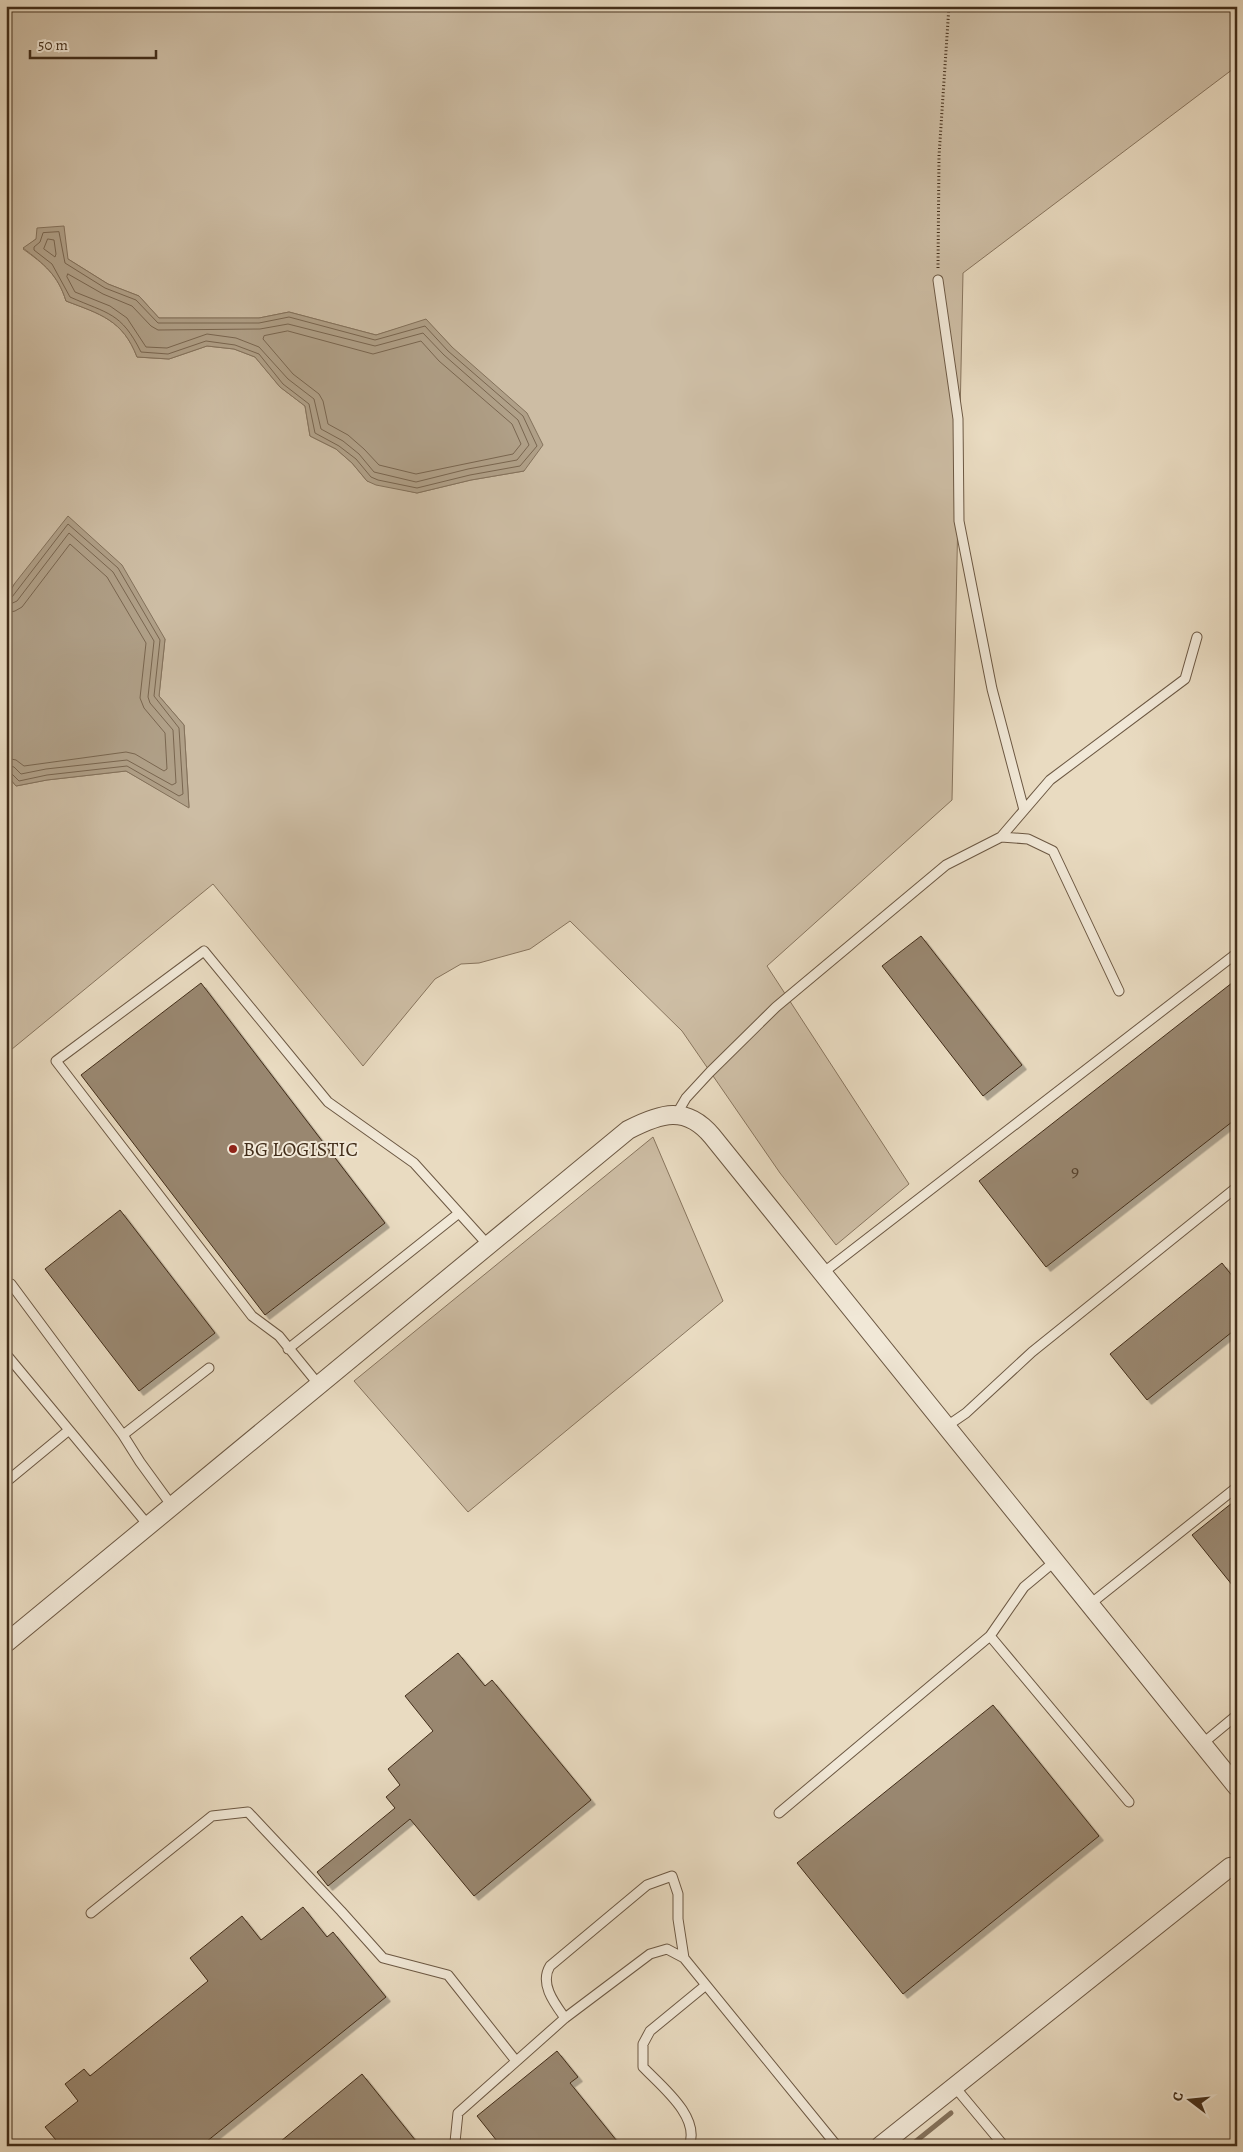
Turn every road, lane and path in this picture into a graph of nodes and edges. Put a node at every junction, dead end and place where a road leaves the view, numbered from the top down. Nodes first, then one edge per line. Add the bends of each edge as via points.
1 (949, 6) edge
2 (938, 280) joint
3 (1197, 638) dead end
4 (1024, 810) junction
5 (1001, 837) junction
6 (1237, 953) edge
7 (1119, 991) dead end
8 (676, 1115) junction
9 (1237, 1187) edge
10 (459, 1213) junction
11 (488, 1245) junction
12 (824, 1272) junction
13 (11, 1284) dead end
14 (288, 1349) junction
15 (6, 1354) edge
16 (210, 1368) dead end
17 (319, 1385) junction
18 (947, 1426) junction
19 (69, 1430) junction
20 (123, 1435) junction
21 (6, 1482) edge
22 (1237, 1486) edge
23 (172, 1506) junction
24 (148, 1526) junction
25 (1054, 1562) junction
26 (1089, 1605) junction
27 (990, 1636) junction
28 (6, 1643) edge
29 (1237, 1715) edge
30 (1202, 1744) junction
31 (1237, 1787) edge
32 (1130, 1802) dead end
33 (779, 1813) dead end
34 (1237, 1866) edge
35 (91, 1913) dead end
36 (684, 1958) junction
37 (706, 1985) junction
38 (565, 2018) junction
39 (516, 2061) junction
40 (954, 2086) junction
41 (451, 2146) edge
42 (689, 2146) edge
43 (837, 2146) edge
44 (880, 2146) edge
45 (1004, 2146) edge

1 - 2 path via 939,156
2 - 4 lane via 958,419 959,521 992,689
3 - 4 lane via 1185,679 1050,780
4 - 5 lane
5 - 7 lane via 1028,839 1053,851
5 - 8 lane via 946,865 776,1007 710,1072 686,1098
6 - 12 lane
8 - 11 street via 649,1119 628,1130
8 - 12 street via 702,1123
9 - 18 lane via 1032,1352 966,1413
10 - 11 lane
10 - 14 lane
10 - 14 lane via 414,1163 328,1102 204,952 56,1061 252,1316 279,1336
11 - 17 street
12 - 18 street
13 - 20 lane
14 - 17 lane
15 - 19 lane
16 - 20 lane
17 - 23 street
18 - 25 street
19 - 21 lane
19 - 24 lane
20 - 23 lane
22 - 26 lane
23 - 24 street
24 - 28 street
25 - 26 street
25 - 27 lane via 1024,1587
26 - 30 street
27 - 32 lane
27 - 33 lane
29 - 30 lane
30 - 31 street
34 - 40 street via 1230,1867
35 - 39 lane via 212,1816 248,1812 383,1958 448,1975
36 - 37 lane
36 - 38 lane via 667,1949 650,1954
36 - 38 lane via 678,1894 672,1876 647,1885 550,1966 546,1973 552,2000
37 - 42 lane via 650,2031 642,2044 643,2066 689,2118 693,2136
37 - 43 lane
38 - 39 lane
39 - 41 lane via 458,2113 455,2142
40 - 44 street
40 - 45 lane

